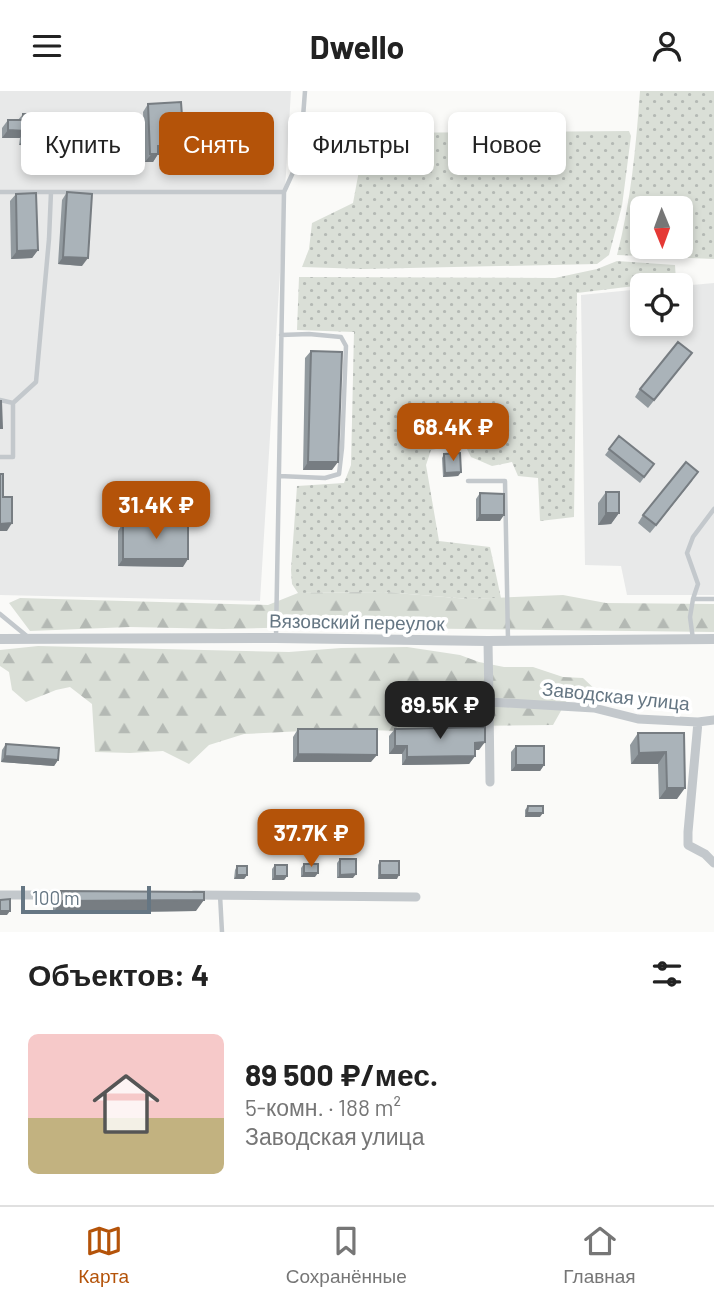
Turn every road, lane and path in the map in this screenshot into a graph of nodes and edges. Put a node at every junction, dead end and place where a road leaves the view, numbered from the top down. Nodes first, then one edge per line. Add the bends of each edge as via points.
1 (305, 91) edge
2 (0, 191) edge
3 (51, 192) junction
4 (284, 192) junction
5 (282, 335) junction
6 (0, 400) edge
7 (13, 403) junction
8 (0, 457) edge
9 (279, 476) junction
10 (468, 481) dead end
11 (714, 509) edge
12 (693, 599) junction
13 (714, 599) edge
14 (0, 614) edge
15 (29, 638) junction
16 (276, 638) junction
17 (0, 639) edge
18 (693, 639) junction
19 (714, 639) edge
20 (488, 641) junction
21 (508, 641) junction
22 (489, 702) junction
23 (714, 720) edge
24 (698, 722) junction
25 (490, 782) dead end
26 (714, 863) edge
27 (0, 895) edge
28 (83, 895) edge
29 (179, 895) edge
30 (220, 895) junction
31 (416, 897) dead end
32 (222, 932) edge

1 - 4 lane via 300,157
2 - 3 lane
3 - 4 lane
3 - 7 lane via 36,382
4 - 5 lane
5 - 9 lane
5 - 9 lane via 341,337 346,346 339,474 325,478
6 - 7 lane
7 - 8 lane via 13,457
9 - 16 lane
10 - 21 lane via 505,481
11 - 12 lane via 687,553 698,584
12 - 13 lane
12 - 18 lane
14 - 15 lane
15 - 16 street, Вязовский переулок
15 - 17 street, Вязовский переулок
16 - 20 street, Вязовский переулок
18 - 19 street, Вязовский переулок
18 - 21 street, Вязовский переулок
20 - 21 street, Вязовский переулок
20 - 22 street
22 - 24 street, Заводская улица via 594,708 638,719
22 - 25 street
23 - 24 street, Заводская улица
24 - 26 street, Заводская улица via 688,845
27 - 28 street
29 - 30 street
30 - 31 street
30 - 32 lane

